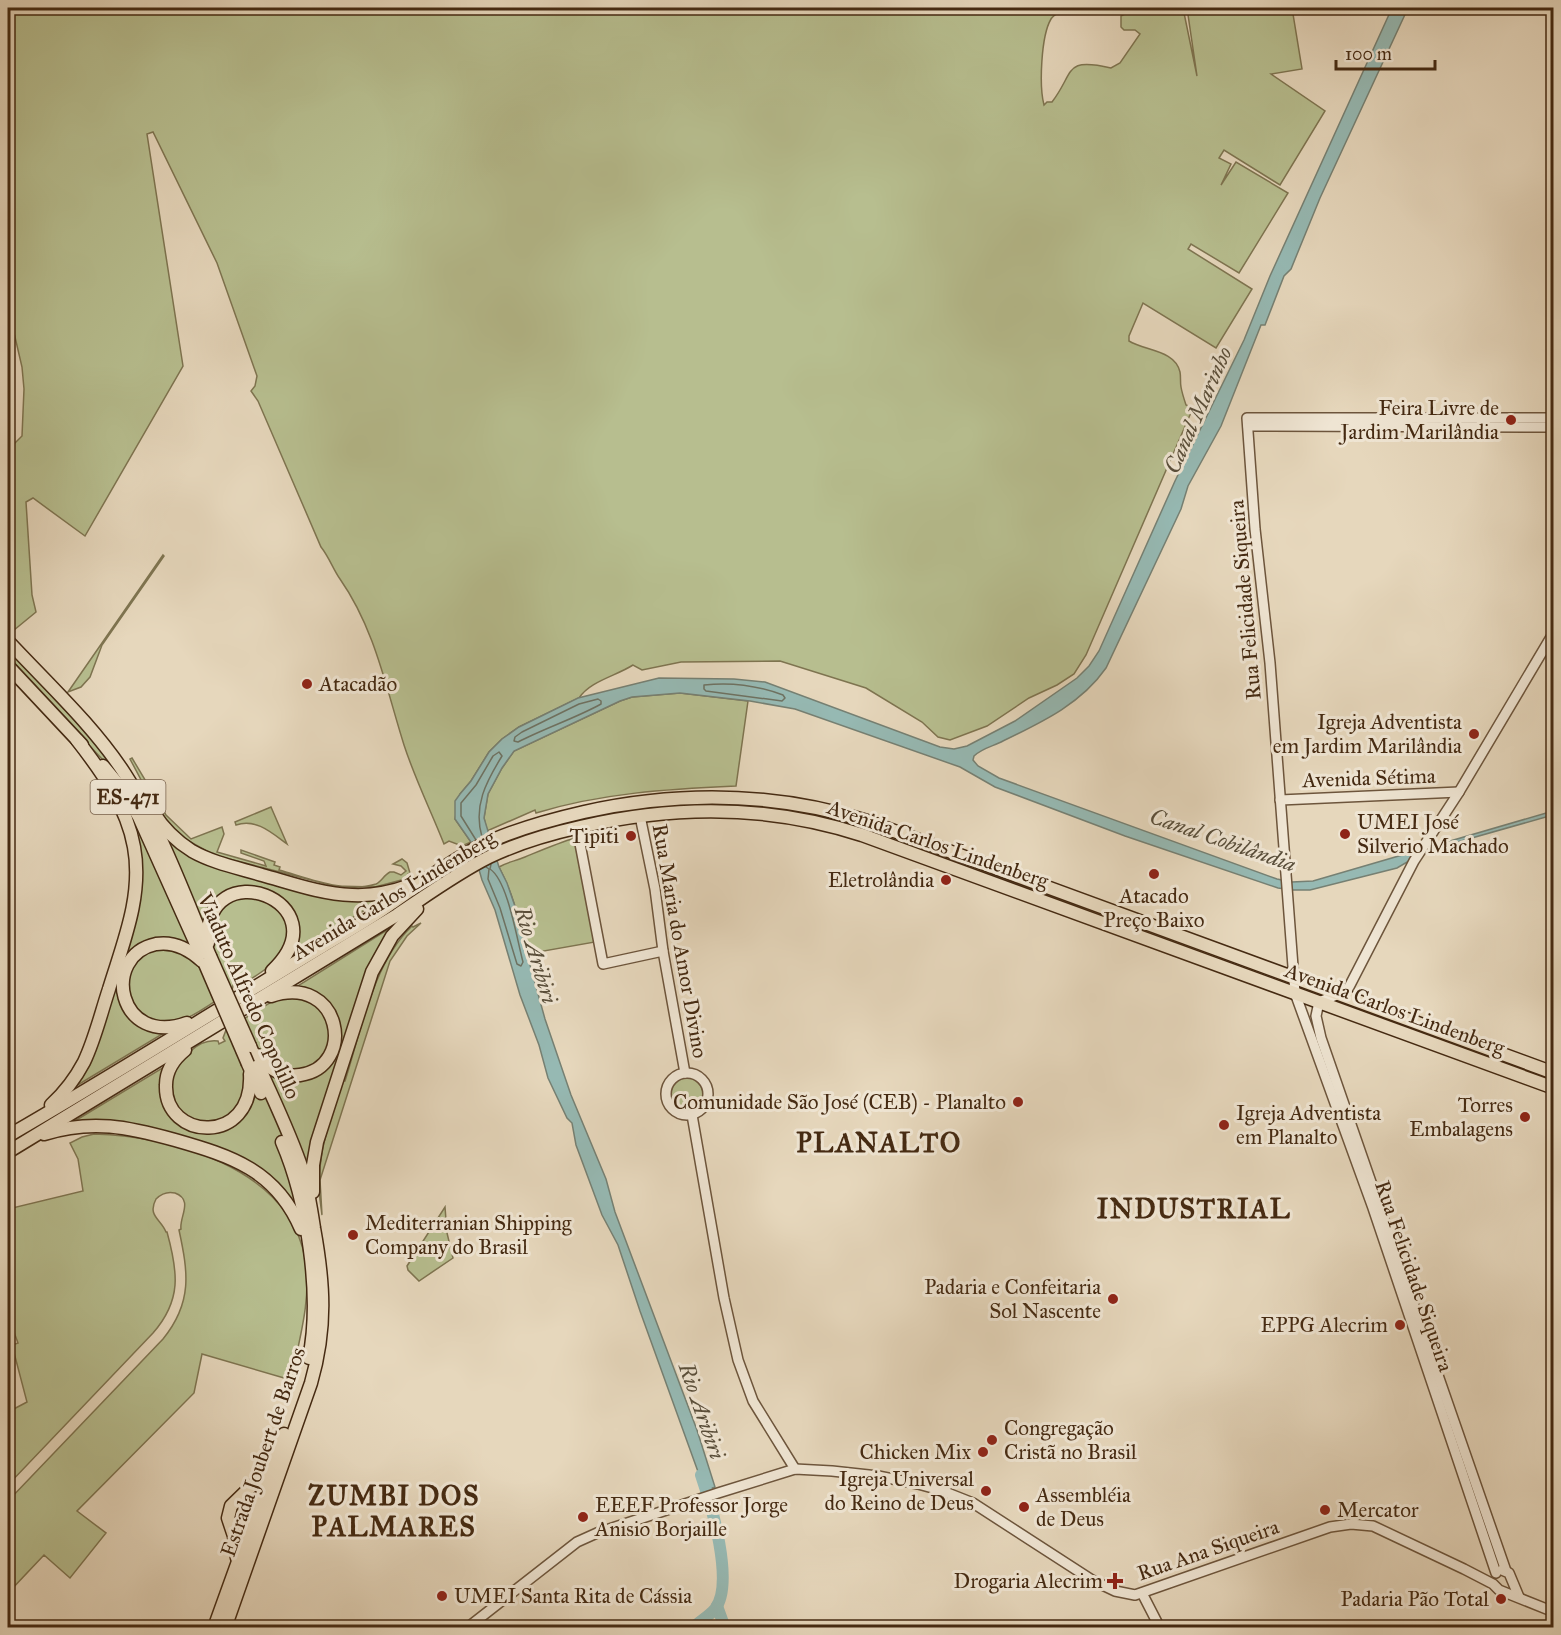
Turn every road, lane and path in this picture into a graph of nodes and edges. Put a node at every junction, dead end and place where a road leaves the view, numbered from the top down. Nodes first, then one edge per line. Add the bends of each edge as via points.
1 (1554, 418) edge
2 (1247, 422) junction
3 (1554, 427) edge
4 (1554, 632) edge
5 (8, 641) edge
6 (8, 666) edge
7 (77, 740) junction
8 (112, 756) junction
9 (1459, 792) junction
10 (1280, 800) junction
11 (637, 802) junction
12 (640, 816) junction
13 (577, 828) junction
14 (165, 864) junction
15 (431, 876) junction
16 (444, 884) junction
17 (663, 951) junction
18 (208, 960) junction
19 (1294, 977) junction
20 (255, 987) junction
21 (1324, 989) junction
22 (1295, 993) junction
23 (1340, 994) junction
24 (256, 1001) junction
25 (1319, 1002) junction
26 (211, 1021) junction
27 (250, 1046) junction
28 (248, 1064) junction
29 (685, 1073) junction
30 (1554, 1073) edge
31 (1554, 1088) edge
32 (693, 1114) junction
33 (29, 1123) junction
34 (8, 1136) edge
35 (22, 1143) junction
36 (289, 1147) junction
37 (8, 1152) edge
38 (315, 1235) junction
39 (309, 1246) junction
40 (275, 1459) junction
41 (795, 1469) junction
42 (262, 1520) junction
43 (231, 1526) junction
44 (250, 1527) junction
45 (237, 1565) junction
46 (1506, 1571) junction
47 (1494, 1578) junction
48 (1512, 1580) junction
49 (1502, 1590) junction
50 (1142, 1593) junction
51 (1519, 1597) junction
52 (1554, 1612) edge
53 (214, 1628) edge
54 (225, 1628) edge
55 (468, 1628) edge
56 (1160, 1628) edge

1 - 2 street
2 - 3 street
2 - 10 street, Rua Felicidade Siqueira
4 - 9 street
5 - 8 main road, ES-471
6 - 7 main road, ES-471
7 - 14 main road, ES-471 via 123,790
7 - 33 main road via 112,791 128,823 136,857 136,893 85,1060 64,1092
8 - 14 main road, ES-471 via 143,804
8 - 15 main road via 128,771 165,829 191,850 214,861 321,891 351,895 393,891
9 - 10 street, Avenida Sétima
9 - 23 street via 1415,859 1349,987
10 - 19 street, Rua Felicidade Siqueira
11 - 12 main road
11 - 15 main road, Avenida Carlos Lindenberg via 554,820 492,840
11 - 19 main road, Avenida Carlos Lindenberg via 741,797 837,812
12 - 13 main road, Avenida Carlos Lindenberg
12 - 17 street, Rua Maria do Amor Divino
12 - 22 main road, Avenida Carlos Lindenberg via 743,812 833,826
13 - 16 main road, Avenida Carlos Lindenberg via 498,853
13 - 17 street via 603,964
14 - 18 main road, Viaduto Alfredo Copolillo / ES-471
15 - 20 main road, Avenida Carlos Lindenberg
16 - 24 main road, Avenida Carlos Lindenberg
16 - 38 main road via 398,928 372,972 315,1150
17 - 29 street, Rua Maria do Amor Divino
18 - 20 main road via 209,921 217,907 240,893 256,892 271,897 291,922 291,943 281,962
18 - 26 main road via 182,947 153,945 130,962 123,977 123,990 134,1015 154,1027
18 - 27 main road, Viaduto Alfredo Copolillo / ES-471, bridge
18 - 28 main road, Viaduto Alfredo Copolillo / ES-471, bridge
19 - 21 main road, Avenida Carlos Lindenberg
19 - 22 street, Rua Felicidade Siqueira
20 - 26 main road, Avenida Carlos Lindenberg
21 - 23 main road, Avenida Carlos Lindenberg
21 - 25 main road
22 - 25 main road, Avenida Carlos Lindenberg
22 - 47 street, Rua Felicidade Siqueira via 1377,1219
23 - 25 street
23 - 30 main road, Avenida Carlos Lindenberg
24 - 26 main road, Avenida Carlos Lindenberg
24 - 27 main road via 286,992 309,995 325,1006 332,1017 334,1044 318,1068 304,1075 289,1076 275,1071
25 - 31 main road, Avenida Carlos Lindenberg
25 - 46 street, Rua Felicidade Siqueira via 1316,1016 1321,1038
26 - 28 main road via 175,1059 168,1072 165,1088 170,1104 183,1120 198,1126 217,1126 233,1119 246,1102 250,1087
26 - 33 main road, Avenida Carlos Lindenberg
26 - 35 main road, Avenida Carlos Lindenberg
27 - 36 main road, Viaduto Alfredo Copolillo
28 - 36 main road, Viaduto Alfredo Copolillo
29 - 32 street via 700,1077 708,1089 706,1105
29 - 32 street via 671,1080 667,1099 676,1112
32 - 41 street via 738,1360 753,1401
33 - 34 main road, Avenida Carlos Lindenberg
35 - 37 main road, Avenida Carlos Lindenberg
35 - 39 main road via 64,1129 105,1125 225,1155 252,1168 275,1188 293,1212
36 - 38 main road, Estrada Joubert de Barros via 306,1185
36 - 39 main road, Estrada Joubert de Barros
38 - 42 main road, Estrada Joubert de Barros via 323,1302 319,1350
39 - 40 main road, Estrada Joubert de Barros via 314,1297 310,1352
40 - 43 main road via 262,1478 229,1508
40 - 44 main road, Estrada Joubert de Barros
41 - 50 street, Rua Ana Siqueira via 878,1476 940,1490 972,1503 1092,1580 1115,1590
41 - 55 street, Rua Ana Siqueira via 577,1542
42 - 44 main road
42 - 54 main road, Estrada Joubert de Barros
43 - 44 main road
43 - 45 main road
44 - 45 main road, Estrada Joubert de Barros
45 - 53 main road, Estrada Joubert de Barros
46 - 47 street, Rua Ana Siqueira
46 - 48 street, Rua Felicidade Siqueira
47 - 49 street
47 - 50 street, Rua Ana Siqueira via 1477,1576 1373,1526 1351,1524 1330,1527
48 - 49 street
48 - 51 street
49 - 51 street
50 - 56 street
51 - 52 street

